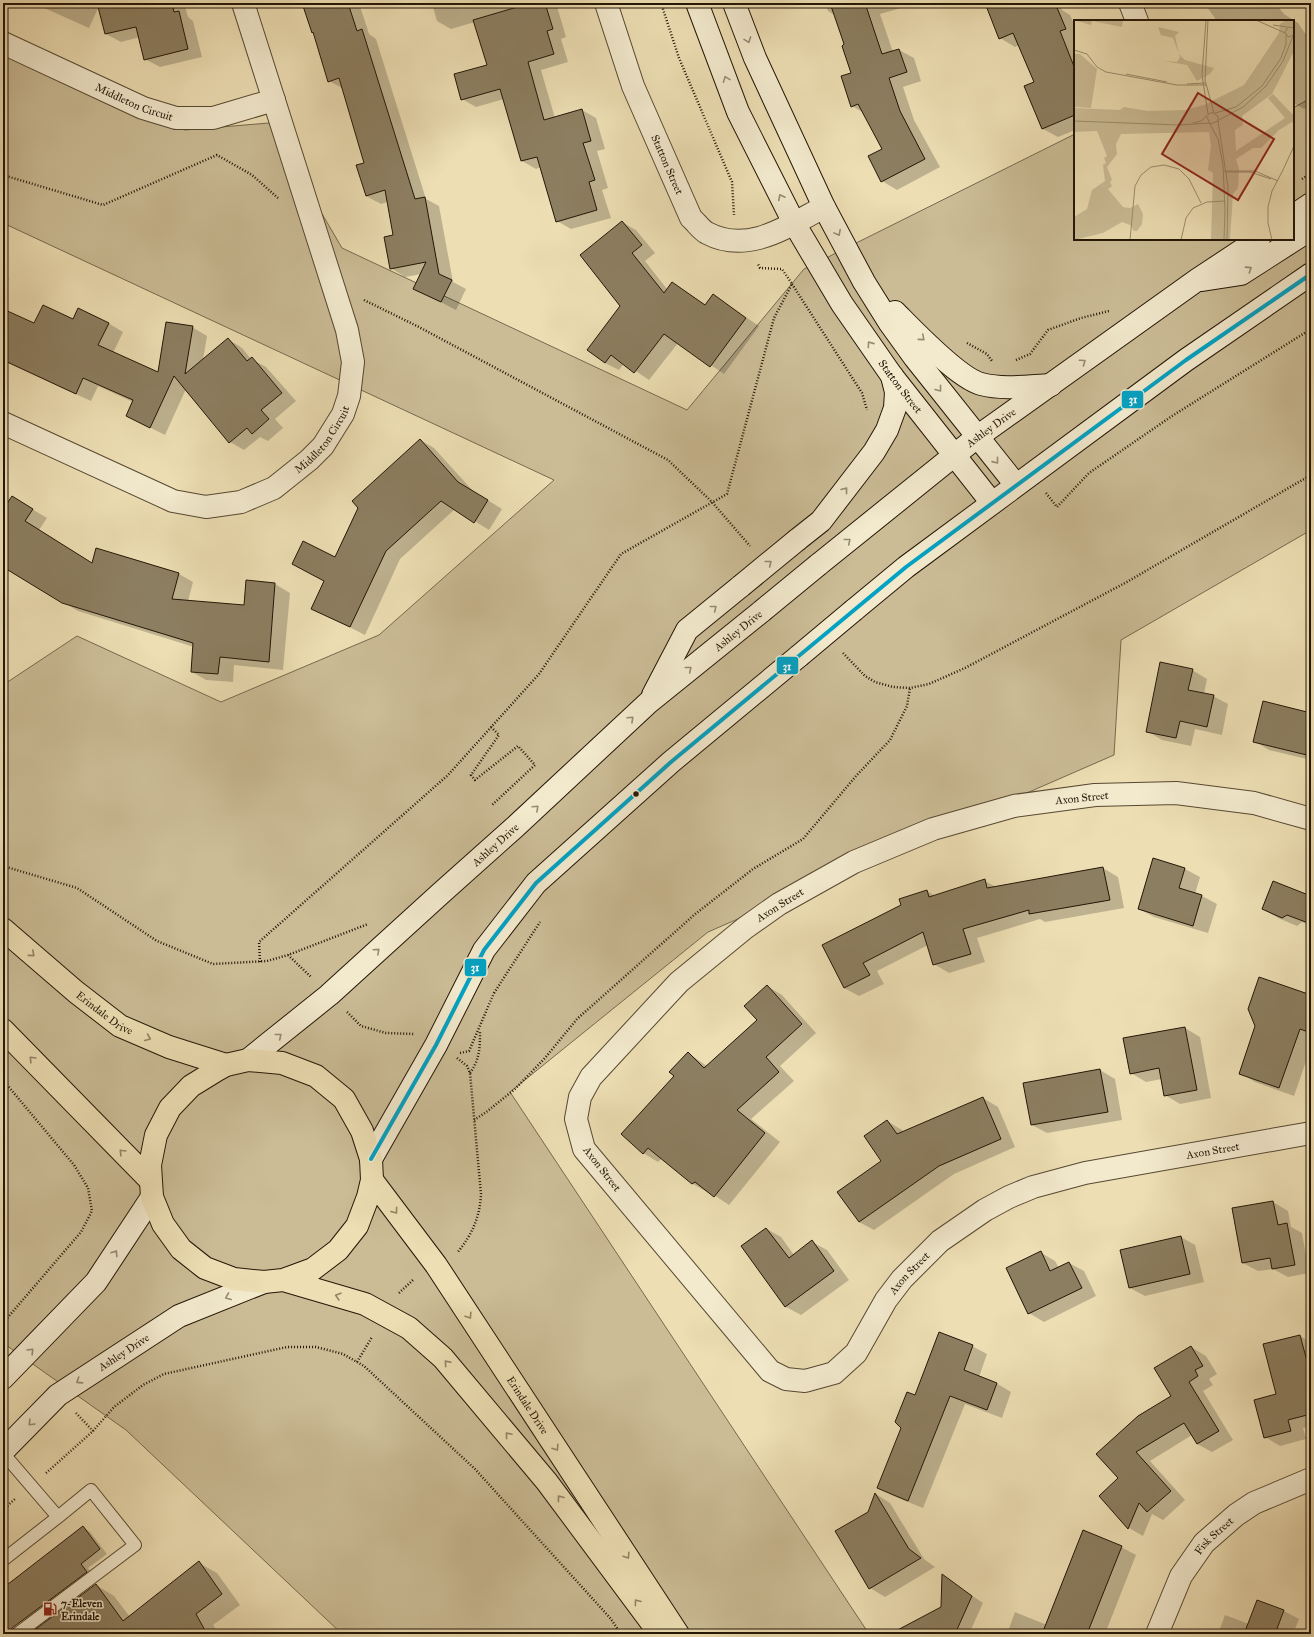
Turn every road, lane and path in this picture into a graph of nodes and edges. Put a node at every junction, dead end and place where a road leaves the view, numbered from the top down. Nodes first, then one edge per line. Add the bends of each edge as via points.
1 (243, 3) edge
2 (606, 3) edge
3 (661, 3) edge
4 (697, 3) edge
5 (734, 3) edge
6 (1130, 3) edge
7 (1137, 20) edge
8 (3, 43) edge
9 (274, 100) junction
10 (1311, 204) edge
11 (824, 207) junction
12 (1294, 215) edge
13 (794, 223) junction
14 (1311, 229) edge
15 (1257, 240) edge
16 (1294, 240) edge
17 (1294, 240) edge
18 (747, 241) junction
19 (1311, 274) edge
20 (1197, 280) junction
21 (864, 282) junction
22 (792, 284) junction
23 (1110, 310) dead end
24 (1311, 329) edge
25 (960, 340) dead end
26 (994, 364) dead end
27 (1010, 364) dead end
28 (892, 376) junction
29 (1051, 385) junction
30 (864, 416) dead end
31 (3, 423) edge
32 (977, 438) junction
33 (954, 455) junction
34 (1311, 475) edge
35 (1016, 485) junction
36 (992, 503) junction
37 (1057, 507) dead end
38 (853, 665) dead end
39 (910, 688) junction
40 (648, 703) junction
41 (491, 727) junction
42 (492, 806) dead end
43 (1311, 819) edge
44 (3, 866) edge
45 (544, 916) dead end
46 (373, 922) dead end
47 (3, 929) edge
48 (260, 962) junction
49 (361, 1026) dead end
50 (480, 1028) junction
51 (3, 1030) edge
52 (436, 1046) junction
53 (248, 1060) junction
54 (226, 1065) junction
55 (470, 1073) junction
56 (3, 1080) edge
57 (474, 1120) junction
58 (1311, 1133) edge
59 (371, 1159) junction
60 (372, 1180) junction
61 (151, 1188) junction
62 (436, 1265) junction
63 (274, 1281) junction
64 (386, 1315) junction
65 (3, 1323) edge
66 (357, 1362) junction
67 (3, 1378) edge
68 (3, 1452) edge
69 (1311, 1479) edge
70 (31, 1485) junction
71 (3, 1510) edge
72 (58, 1517) junction
73 (3, 1560) edge
74 (16, 1634) edge
75 (621, 1634) edge
76 (660, 1634) edge
77 (678, 1634) edge
78 (1157, 1634) edge

1 - 9 street, Middleton Circuit
2 - 18 street, Statton Street via 633,86 692,218 705,232 725,240
3 - 18 path via 679,58 732,182 735,217
13 -> 4 street, Statton Street via 738,112
5 -> 11 street via 755,58
6 - 7 street
8 - 9 street, Middleton Circuit via 143,108 176,118 213,118
9 - 31 street, Middleton Circuit via 347,330 353,362 349,396 343,414 323,446 310,460 274,488 240,502 206,507 173,502
10 - 12 street
11 - 13 street, Statton Street
11 -> 21 street
13 - 18 street, Statton Street via 771,235
28 -> 13 street, Statton Street via 842,304
17 -> 14 street
15 - 20 street, Ashley Drive
20 -> 16 street via 1241,274
18 - 22 path via 760,268 782,269
19 - 35 street via 1186,360
29 -> 20 street, Ashley Drive
21 -> 29 street via 959,371 980,384 1003,387
21 -> 32 street via 906,346
22 - 30 path via 862,393 867,410
22 - 41 path via 774,318 727,494 621,554 539,674
23 - 27 path via 1048,330 1030,354
24 - 37 path via 1172,416 1089,474
25 - 26 path via 987,354
28 - 33 street, Statton Street
40 -> 28 street, bridge via 687,630 821,521 874,452 887,430 895,408 896,392
29 - 32 street, Ashley Drive
32 - 33 street, Ashley Drive
32 -> 35 street
33 - 36 street, Statton Street
40 -> 33 street, Ashley Drive, bridge
34 - 39 path via 1125,583 965,668 929,684
35 - 36 street
36 - 52 street, bridge via 906,567 671,762 536,883 484,950
38 - 39 path via 875,682
39 - 57 path via 907,706 890,740 803,839 753,869 694,915 577,1019 545,1058 514,1089
53 -> 40 street, Ashley Drive via 325,999
41 - 42 path via 499,734 471,775 476,780 518,746 535,765
41 - 48 path via 448,775 259,942
43 - 58 street, Axon Street via 1254,803 1176,793 1095,795 1014,806 933,829 854,862 779,904 745,928 679,982 591,1077 580,1097 576,1119 584,1149 770,1371 786,1379 805,1381 834,1373 856,1353 886,1300 902,1279 940,1241 1009,1197 1034,1187 1085,1173
44 - 48 path via 77,888 157,941 213,964
45 - 50 path via 494,993
46 - 48 path via 288,955
47 -> 54 main road, Erindale Drive via 120,1026 169,1047
49 - 52 path via 386,1033 415,1034
50 - 55 path via 477,1063
50 - 55 path via 469,1051 453,1055 467,1066
61 -> 51 main road
52 - 59 street
53 - 54 main road
53 - 59 main road via 282,1063 316,1076 344,1099 362,1130
54 - 61 main road via 191,1086 170,1108 156,1135 150,1165
55 - 57 path
56 - 65 path via 74,1165 88,1188 92,1211 81,1232
57 - 62 path via 481,1203 469,1238 455,1256
59 - 60 main road
60 -> 62 main road, Erindale Drive
60 - 63 main road via 357,1226 338,1250 313,1269
61 - 63 main road via 163,1224 181,1249 205,1268 234,1279
67 -> 61 street via 96,1282
62 - 64 path via 418,1274 396,1296
62 -> 77 main road, Erindale Drive
64 -> 63 main road via 366,1304
63 -> 68 street, Ashley Drive via 179,1316 58,1395
64 - 66 path
76 -> 64 main road via 547,1482 443,1358 409,1328
66 - 70 path via 343,1354 316,1347 287,1347 164,1374 143,1384 114,1407 93,1431
66 - 75 path via 475,1469 611,1619
68 - 70 lane
69 - 78 street, Fisk Street via 1254,1503 1204,1543 1181,1576
70 - 71 path
70 - 72 lane
72 - 73 lane
72 - 74 lane via 92,1490 135,1545

